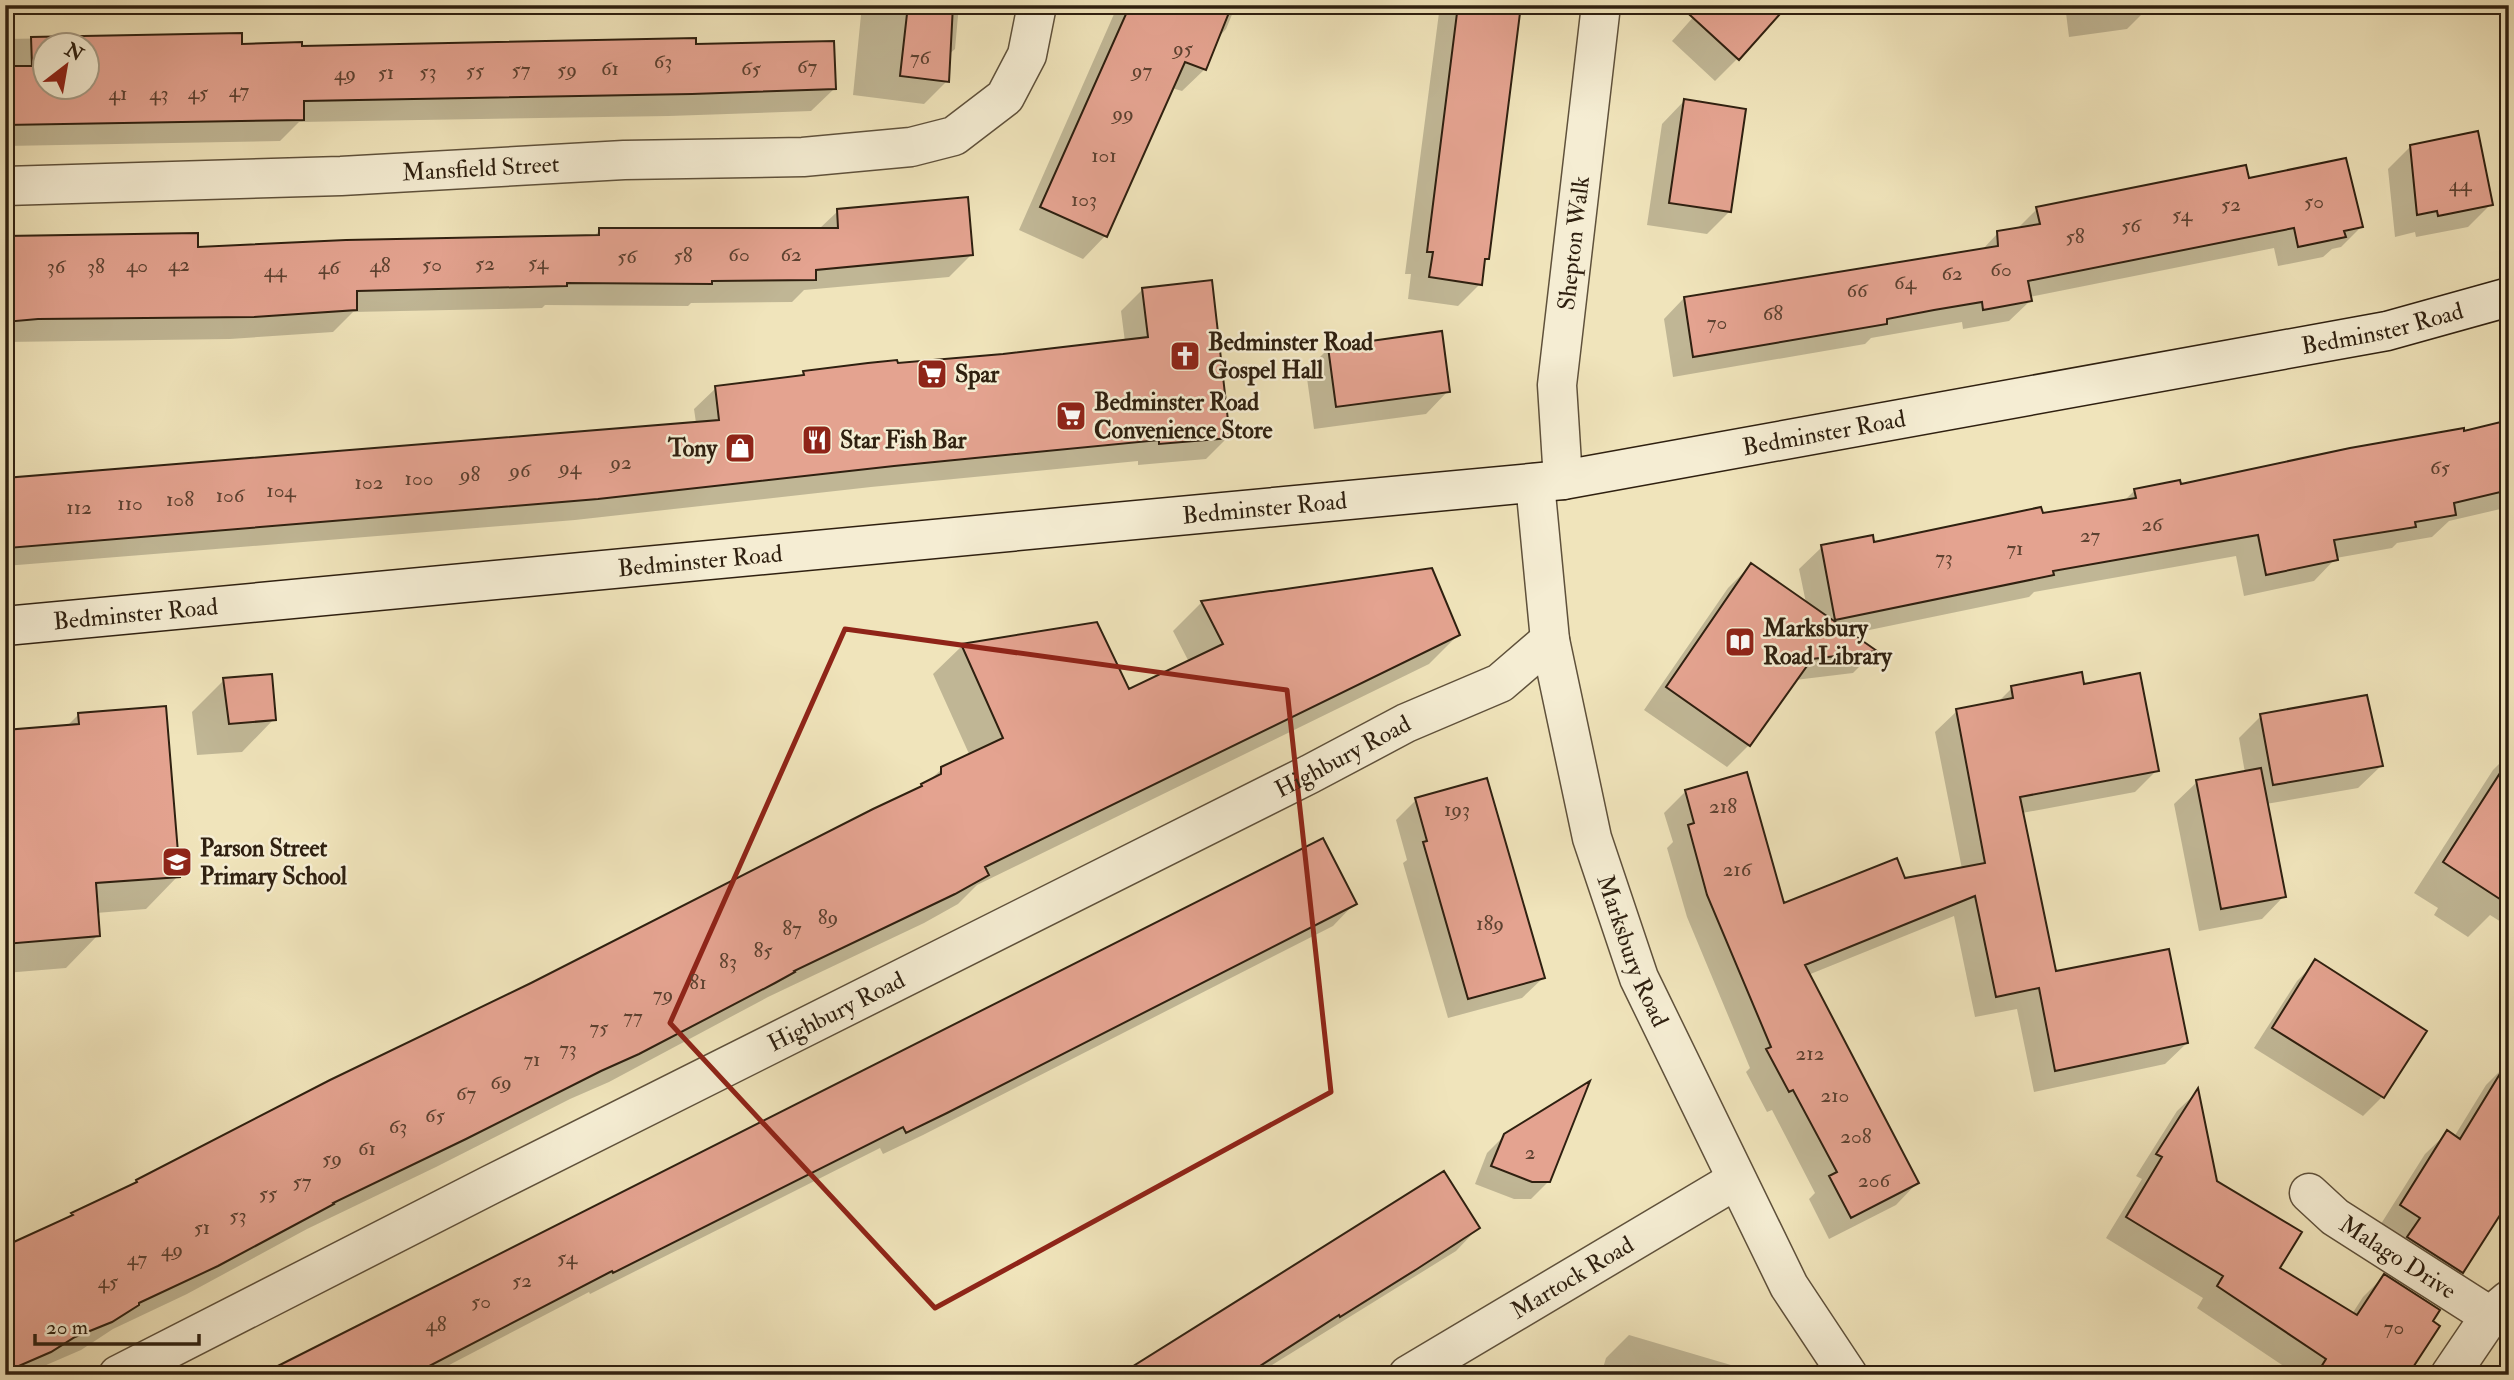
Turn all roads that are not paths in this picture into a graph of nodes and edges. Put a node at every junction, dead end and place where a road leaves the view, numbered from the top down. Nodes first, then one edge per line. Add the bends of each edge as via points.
1 (1037, 5) edge
2 (1601, 5) edge
3 (5, 187) edge
4 (2509, 297) edge
5 (1549, 482) junction
6 (5, 626) edge
7 (1550, 640) junction
8 (1736, 1180) junction
9 (2309, 1193) dead end
10 (2500, 1308) edge
11 (117, 1375) edge
12 (1408, 1375) edge
13 (1848, 1375) edge
14 (2450, 1375) edge

1 - 3 street, Mansfield Street via 1027,55 1005,97 954,136 911,148 803,157 624,160 341,176
2 - 5 street, Shepton Walk
4 - 5 street, Bedminster Road via 2387,331
5 - 6 street, Bedminster Road
5 - 7 street, Marksbury Road
7 - 8 street, Marksbury Road via 1592,838 1639,978
7 - 11 street, Highbury Road via 1500,683 1406,723
8 - 12 street, Martock Road
8 - 13 street, Marksbury Road via 1789,1286
9 - 10 street, Malago Drive via 2334,1217
10 - 14 street, Malago Drive

